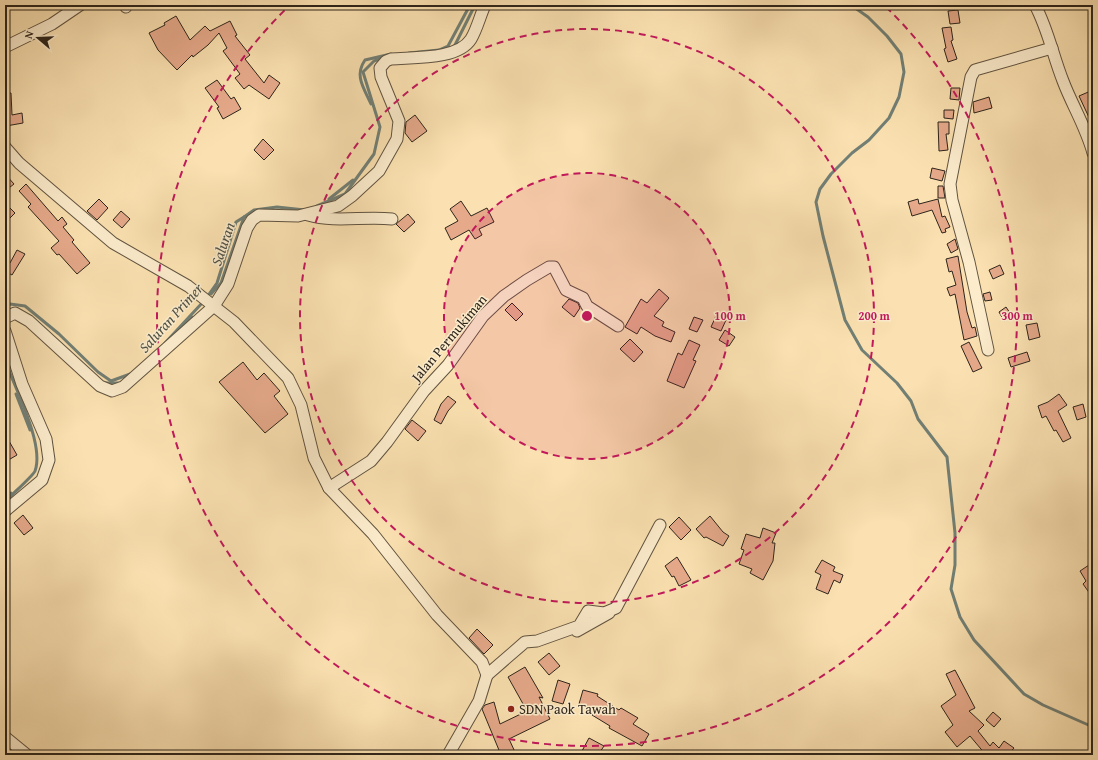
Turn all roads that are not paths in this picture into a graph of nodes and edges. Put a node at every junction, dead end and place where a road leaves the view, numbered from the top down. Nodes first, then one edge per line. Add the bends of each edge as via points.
1 (80, 5) edge
2 (485, 5) edge
3 (1035, 5) edge
4 (5, 47) edge
5 (1052, 48) junction
6 (5, 147) edge
7 (1093, 153) edge
8 (307, 214) junction
9 (392, 218) dead end
10 (213, 305) junction
11 (5, 318) edge
12 (618, 326) dead end
13 (5, 331) edge
14 (988, 350) dead end
15 (329, 488) junction
16 (5, 511) edge
17 (661, 526) dead end
18 (487, 678) junction
19 (5, 737) edge
20 (27, 755) edge
21 (448, 755) edge

1 - 4 street via 52,24
2 - 8 street via 470,40 455,52 391,59 380,68 381,77 400,121 397,139 391,151 379,171 352,196 338,206
3 - 5 street via 1044,22
5 - 7 street via 1063,82
5 - 14 street via 975,70 971,77 950,184
6 - 10 street via 19,163 113,243 188,286
8 - 9 street via 331,220
8 - 10 street via 259,215 252,220 228,284
10 - 11 street via 123,387 112,391 100,386 29,321 15,313
10 - 15 street via 234,322 288,378 301,405 314,458
12 - 15 street, Jalan Permukiman via 587,306 583,298 566,290 554,267 549,267 504,296 483,316 448,365 424,391 388,442 371,461
13 - 16 street via 22,384 46,439 49,460 42,480
15 - 18 street via 373,534 437,615 482,662
17 - 18 street via 616,608 604,613 588,611 579,626 537,641 525,642
18 - 21 street via 479,701
19 - 20 street

